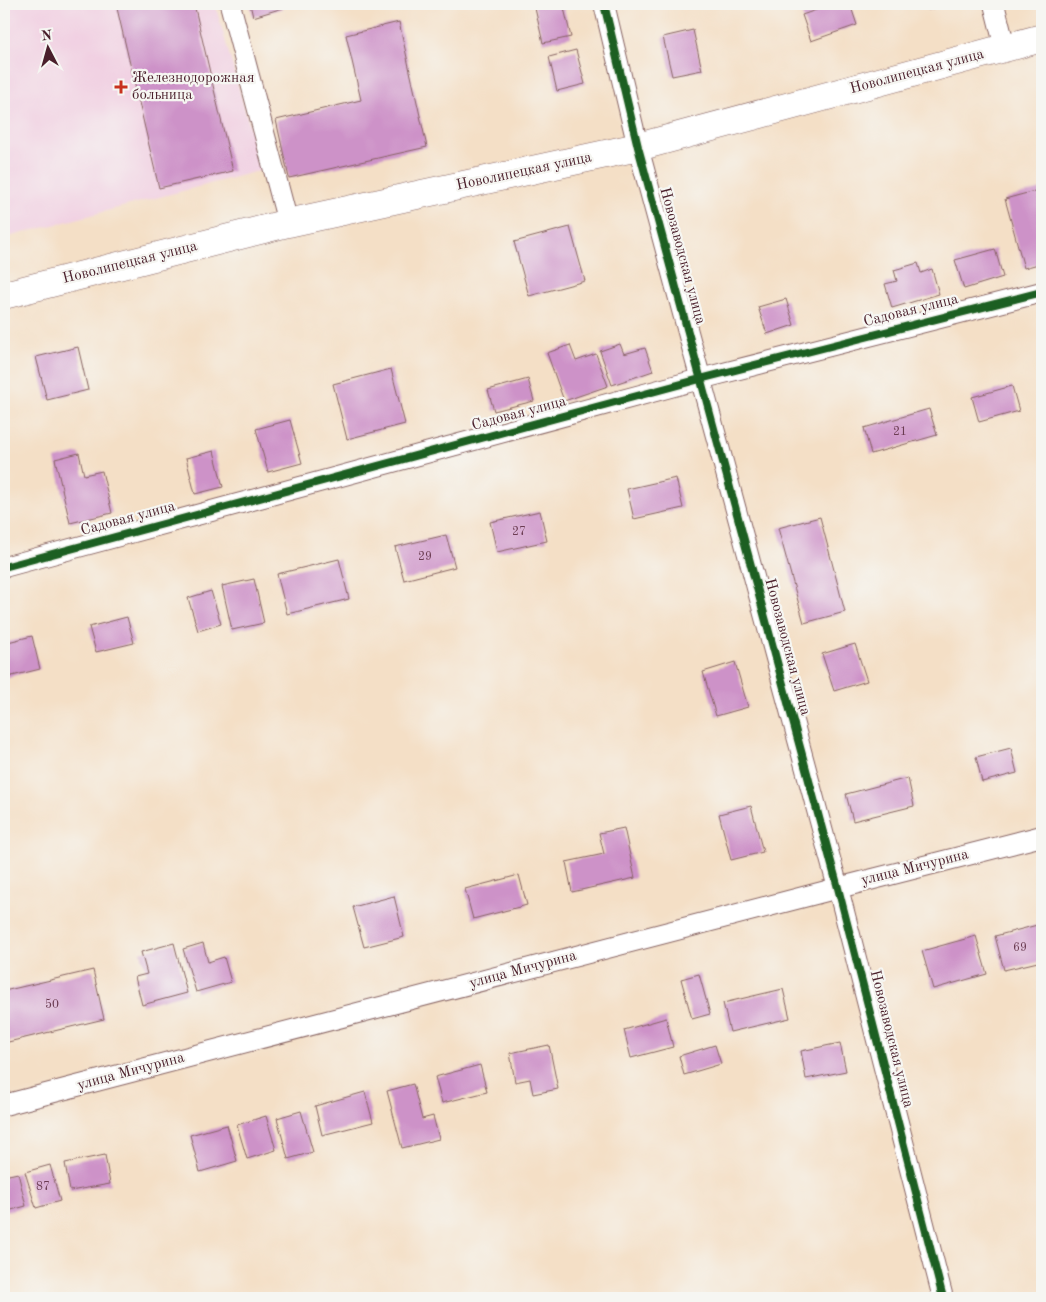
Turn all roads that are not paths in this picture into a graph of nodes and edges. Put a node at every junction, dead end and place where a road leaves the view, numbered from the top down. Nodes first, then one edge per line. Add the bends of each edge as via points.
1 (230, 4) edge
2 (604, 4) edge
3 (994, 4) edge
4 (1042, 38) edge
5 (1005, 48) junction
6 (638, 147) junction
7 (288, 223) junction
8 (1042, 292) edge
9 (4, 295) edge
10 (700, 379) junction
11 (4, 567) edge
12 (1042, 836) edge
13 (838, 888) junction
14 (4, 1105) edge
15 (943, 1298) edge

1 - 7 street
2 - 6 street, Новозаводская улица
3 - 5 street
4 - 5 street, Новолипецкая улица
5 - 6 street, Новолипецкая улица
6 - 7 street, Новолипецкая улица
6 - 10 street, Новозаводская улица
7 - 9 street, Новолипецкая улица
8 - 10 street, Садовая улица
10 - 11 street, Садовая улица
10 - 13 street, Новозаводская улица
12 - 13 street, улица Мичурина
13 - 14 street, улица Мичурина
13 - 15 street, Новозаводская улица

